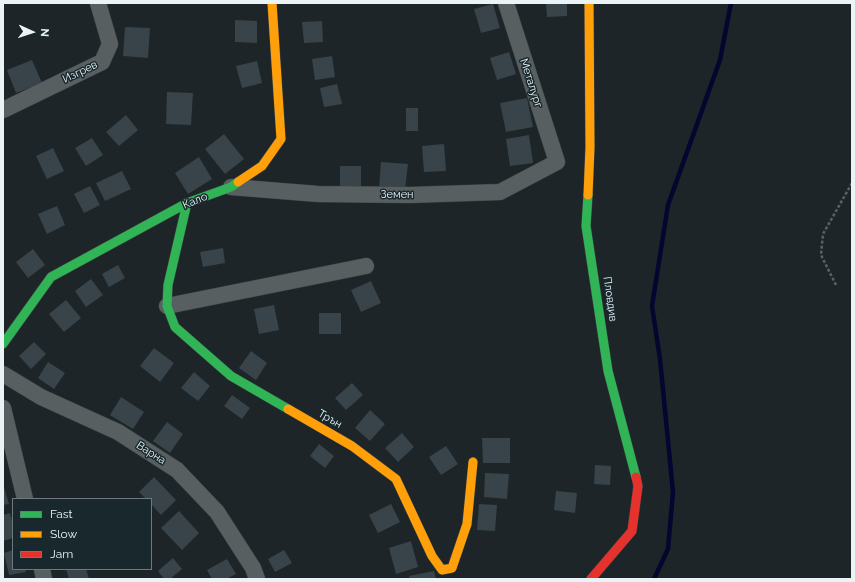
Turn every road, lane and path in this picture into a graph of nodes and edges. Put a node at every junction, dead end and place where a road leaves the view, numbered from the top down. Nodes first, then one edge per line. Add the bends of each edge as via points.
1 (98, 3) edge
2 (272, 3) edge
3 (506, 3) edge
4 (589, 3) edge
5 (3, 110) edge
6 (557, 162) joint
7 (852, 183) edge
8 (231, 187) junction
9 (187, 203) junction
10 (366, 266) dead end
11 (836, 285) dead end
12 (167, 306) junction
13 (3, 344) edge
14 (3, 374) edge
15 (3, 408) edge
16 (473, 462) dead end
17 (25, 498) edge
18 (257, 579) edge
19 (591, 579) edge

1 - 5 street, Изгрев via 110,44 102,62
2 - 8 street, Кало via 281,139 262,166
3 - 6 street, Металург
4 - 19 street, Пловдив via 590,147 586,226 608,371 638,486 632,531
6 - 8 street, Земен via 500,192 410,195 318,194
7 - 11 path via 823,234 822,255
8 - 9 street, Кало
9 - 12 street, Трън via 168,285
9 - 13 street, Кало via 51,277
10 - 12 street
12 - 16 street, Трън via 175,328 231,376 352,446 396,479 432,556 442,570 452,568 466,524
14 - 18 street, Варна via 41,397 118,432 177,470 217,512 253,568
15 - 17 street

